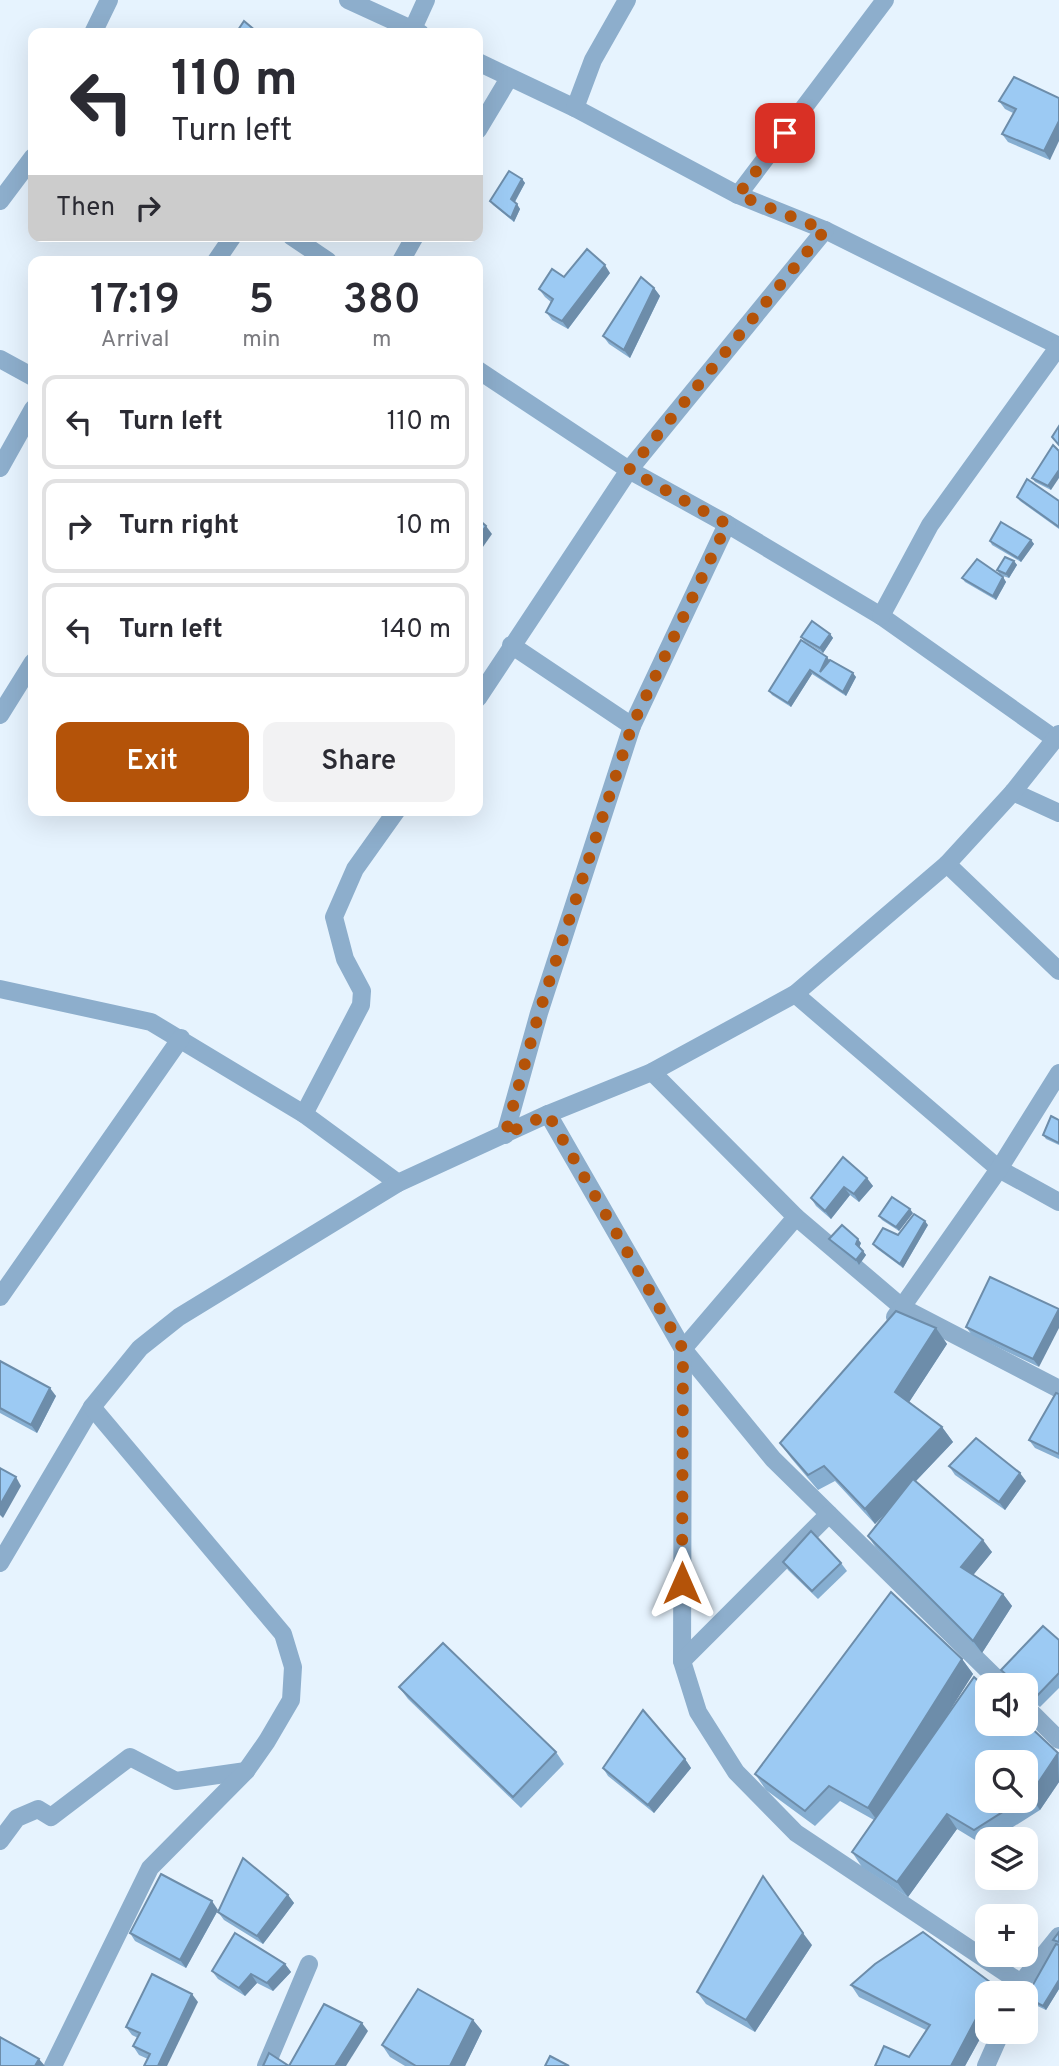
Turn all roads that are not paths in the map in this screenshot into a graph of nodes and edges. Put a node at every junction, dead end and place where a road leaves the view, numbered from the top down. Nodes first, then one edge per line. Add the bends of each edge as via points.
1 (109, 0) edge
2 (348, 0) edge
3 (426, 0) edge
4 (627, 0) edge
5 (885, 0) edge
6 (95, 28) edge
7 (406, 28) edge
8 (416, 28) edge
9 (483, 65) edge
10 (509, 78) junction
11 (575, 108) junction
12 (483, 122) edge
13 (28, 164) edge
14 (738, 195) junction
15 (0, 201) edge
16 (825, 230) junction
17 (306, 242) edge
18 (322, 256) edge
19 (1059, 346) edge
20 (0, 359) edge
21 (483, 373) edge
22 (28, 374) edge
23 (28, 418) edge
24 (0, 468) edge
25 (629, 470) junction
26 (727, 524) junction
27 (881, 616) junction
28 (511, 645) junction
29 (28, 670) edge
30 (483, 690) edge
31 (0, 715) edge
32 (632, 726) junction
33 (1057, 736) edge
34 (1013, 792) junction
35 (1059, 813) edge
36 (393, 816) edge
37 (947, 864) junction
38 (1059, 971) edge
39 (0, 989) edge
40 (795, 993) junction
41 (181, 1038) junction
42 (652, 1072) junction
43 (1059, 1073) edge
44 (304, 1114) junction
45 (548, 1114) junction
46 (505, 1135) junction
47 (999, 1169) junction
48 (398, 1183) junction
49 (1059, 1202) edge
50 (796, 1217) junction
51 (0, 1297) edge
52 (903, 1308) junction
53 (886, 1328) edge
54 (683, 1349) junction
55 (1059, 1389) edge
56 (92, 1407) junction
57 (828, 1514) junction
58 (0, 1563) edge
59 (682, 1661) junction
60 (991, 1673) edge
61 (1038, 1719) edge
62 (1059, 1740) edge
63 (246, 1772) junction
64 (0, 1841) edge
65 (1059, 1936) edge
66 (309, 1964) dead end
67 (1009, 1981) edge
68 (1024, 1981) edge
69 (996, 2044) edge
70 (53, 2066) edge
71 (266, 2066) edge
72 (986, 2066) edge

1 - 6 street
2 - 7 street
3 - 8 street
4 - 11 street via 593,60
5 - 14 street
9 - 10 street
10 - 11 street
10 - 12 street
11 - 14 street
13 - 15 street
14 - 16 street
16 - 19 street
16 - 25 street
17 - 18 street
19 - 27 street via 930,524
20 - 22 street
21 - 25 street
23 - 24 street
25 - 26 street
25 - 28 street
26 - 27 street
26 - 32 street
27 - 33 street
28 - 30 street
28 - 32 street
29 - 31 street
32 - 46 street via 539,1013
33 - 34 street
34 - 35 street
34 - 37 street
36 - 44 street via 355,869 334,917 345,960 362,991 361,1005
37 - 38 street
37 - 40 street
39 - 41 street via 151,1021
40 - 42 street
40 - 47 street
41 - 44 street
41 - 51 street
42 - 45 street
42 - 50 street
43 - 47 street
44 - 48 street
45 - 46 street
45 - 54 street
46 - 48 street
47 - 49 street
47 - 52 street
48 - 56 street via 179,1317 140,1348
50 - 52 street
50 - 54 street
52 - 53 street
52 - 55 street
54 - 57 street
54 - 59 street
56 - 58 street
56 - 63 street via 284,1634 293,1667 290,1700
57 - 59 street
57 - 60 street
59 - 67 street via 698,1712 736,1772 796,1833
61 - 62 street
63 - 64 street via 176,1782 130,1757 51,1817 38,1809 17,1818
63 - 70 street via 150,1868
65 - 68 street
66 - 71 street
69 - 72 street

